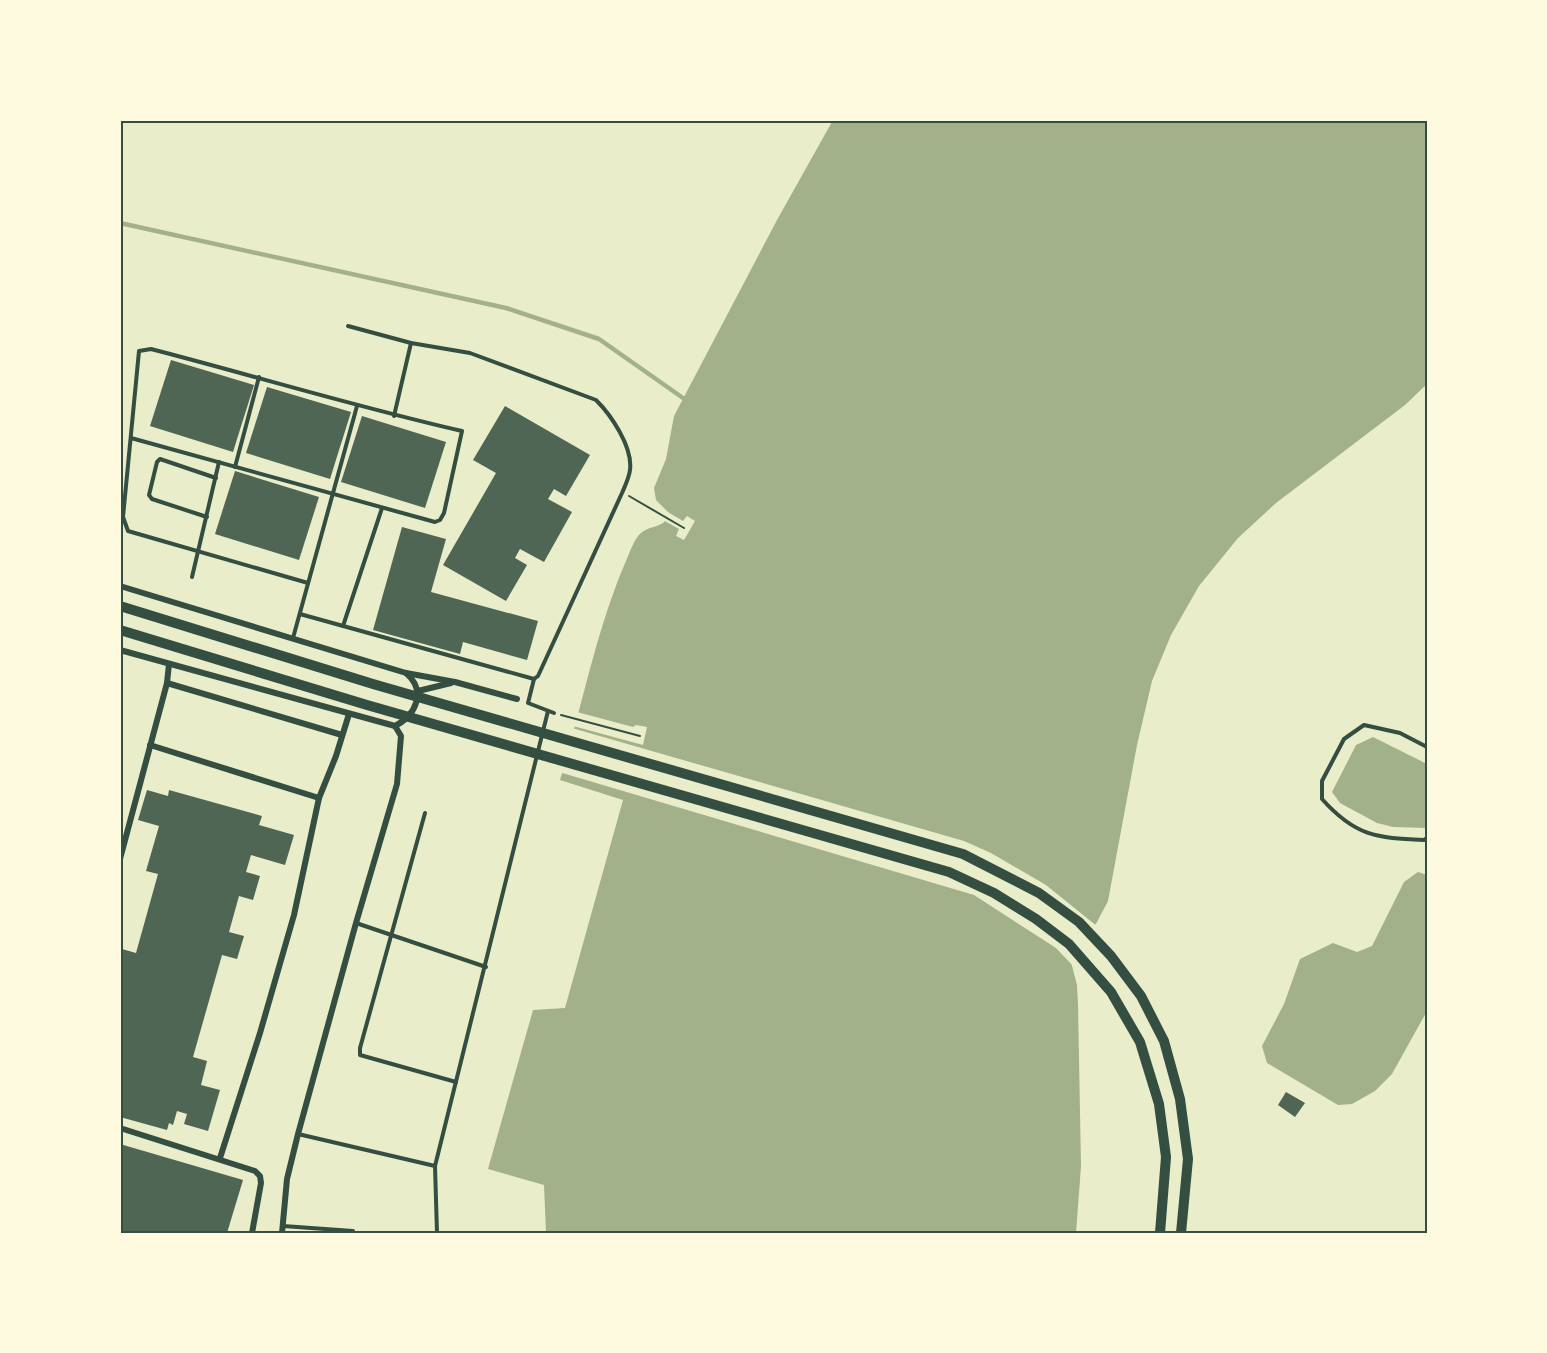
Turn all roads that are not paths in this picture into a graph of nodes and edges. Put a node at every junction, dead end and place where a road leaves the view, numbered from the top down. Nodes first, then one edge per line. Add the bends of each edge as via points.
1 (348, 326) dead end
2 (411, 343) junction
3 (259, 377) junction
4 (357, 406) junction
5 (394, 416) junction
6 (131, 438) junction
7 (219, 462) junction
8 (235, 467) junction
9 (216, 478) junction
10 (334, 494) junction
11 (382, 507) junction
12 (207, 517) junction
13 (197, 551) junction
14 (192, 577) dead end
15 (308, 584) junction
16 (120, 586) edge
17 (120, 606) edge
18 (300, 614) junction
19 (343, 626) junction
20 (120, 630) edge
21 (293, 639) junction
22 (120, 650) edge
23 (169, 664) junction
24 (406, 673) junction
25 (534, 678) junction
26 (455, 682) junction
27 (167, 683) junction
28 (418, 692) junction
29 (517, 699) joint
30 (528, 703) junction
31 (548, 711) junction
32 (555, 713) road end
33 (349, 714) junction
34 (395, 726) junction
35 (342, 735) junction
36 (150, 745) junction
37 (1427, 747) edge
38 (318, 798) junction
39 (425, 813) dead end
40 (1427, 838) edge
41 (120, 859) edge
42 (356, 923) junction
43 (391, 935) junction
44 (486, 967) junction
45 (456, 1082) junction
46 (120, 1128) edge
47 (298, 1134) junction
48 (220, 1158) junction
49 (435, 1166) junction
50 (283, 1229) edge
51 (319, 1231) edge
52 (252, 1233) edge
53 (353, 1233) edge
54 (437, 1233) edge
55 (1160, 1233) edge
56 (1181, 1233) edge

1 - 2 lane
2 - 5 lane
2 - 25 lane via 470,353 596,400 622,437 630,470 622,493
3 - 4 lane
3 - 6 lane via 151,349 139,351
3 - 8 lane
4 - 5 lane
4 - 10 lane
5 - 11 lane via 462,431 440,520 435,522
6 - 7 lane
6 - 13 lane via 123,517 129,531
7 - 8 lane
7 - 9 lane
8 - 10 lane
9 - 12 lane
9 - 12 lane via 160,459 154,473 149,495 152,499
10 - 11 lane
10 - 15 lane
11 - 19 lane
12 - 13 lane
13 - 14 lane
13 - 15 lane
15 - 18 lane
16 - 21 street
17 - 56 main road via 373,684 963,854 1039,893 1079,922 1112,956 1164,1041 1180,1099 1188,1159
18 - 19 lane
18 - 21 lane
19 - 25 lane
20 - 55 main road via 949,872 994,893 1069,944 1111,992 1140,1042 1159,1104 1166,1157
21 - 24 street
22 - 23 street
23 - 27 street
23 - 33 street
24 - 26 street
24 - 28 street
25 - 30 lane
26 - 28 street
26 - 29 street
27 - 35 street
27 - 36 street
28 - 34 street via 412,713
29 - 30 lane
30 - 31 lane
31 - 32 lane
31 - 44 lane
33 - 34 street
33 - 35 street
34 - 42 street via 401,736 397,783
35 - 38 street
36 - 38 street
36 - 41 street
37 - 40 lane via 1400,733 1364,725 1344,739 1322,781 1322,799 1354,828 1388,839
38 - 48 street via 294,915
39 - 43 lane
42 - 43 lane
42 - 47 street
43 - 44 lane
43 - 45 lane via 360,1055
44 - 45 lane
45 - 49 lane
46 - 48 street
47 - 49 lane
47 - 50 street via 287,1179
48 - 52 street via 260,1176
49 - 54 lane
50 - 51 lane
51 - 53 lane

